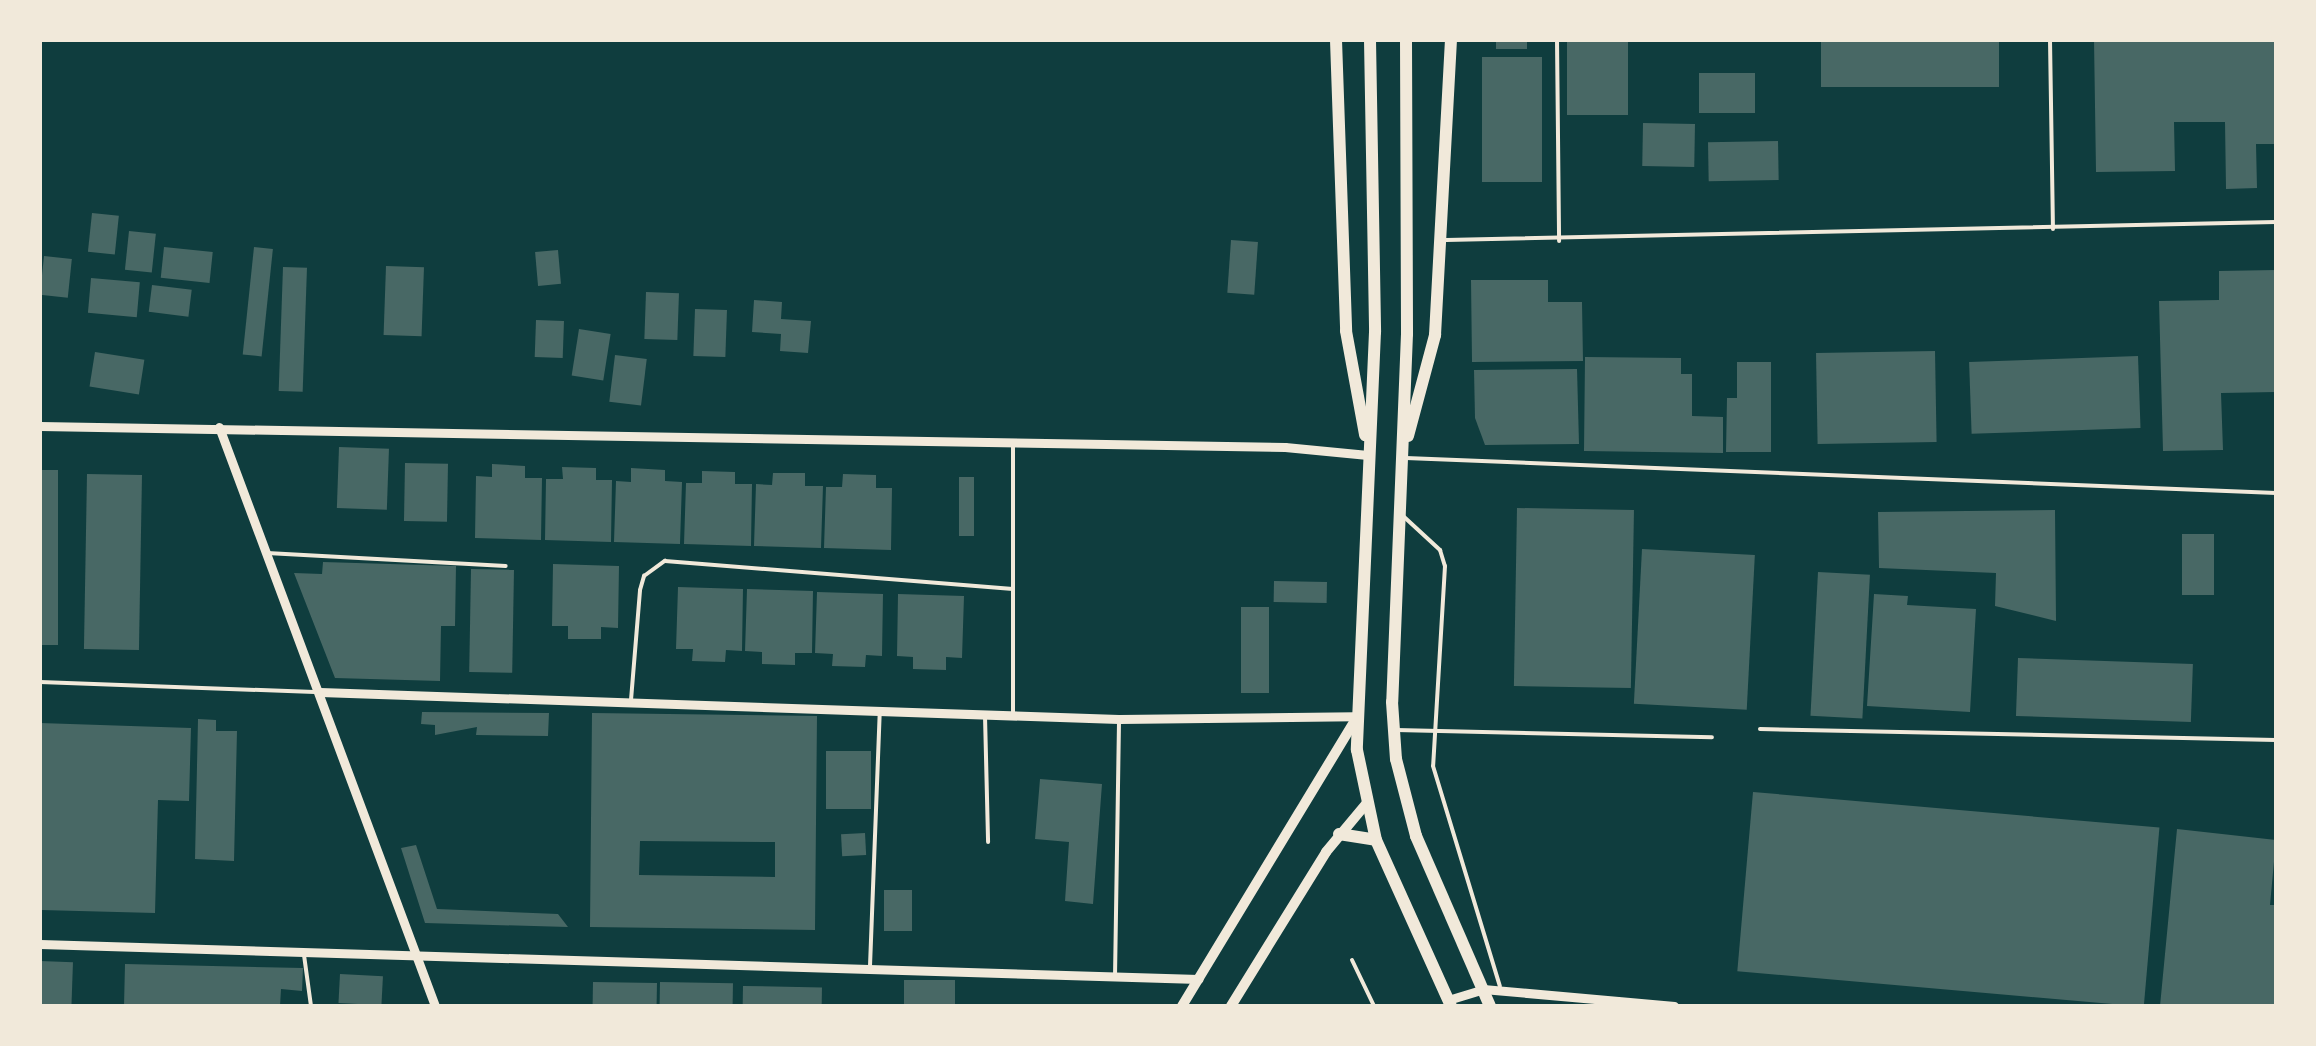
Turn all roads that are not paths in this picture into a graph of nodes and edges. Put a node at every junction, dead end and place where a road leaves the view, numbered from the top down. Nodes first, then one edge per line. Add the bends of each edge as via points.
1 (1336, 40) edge
2 (1370, 40) edge
3 (1406, 40) edge
4 (1450, 40) edge
5 (1556, 40) edge
6 (2050, 40) edge
7 (2276, 222) edge
8 (2053, 229) junction
9 (1442, 240) junction
10 (1559, 240) junction
11 (40, 426) edge
12 (219, 427) junction
13 (1013, 442) junction
14 (1368, 453) junction
15 (1402, 455) junction
16 (2276, 494) edge
17 (1400, 513) junction
18 (267, 553) junction
19 (506, 566) dead end
20 (1013, 590) junction
21 (40, 682) edge
22 (320, 692) junction
23 (631, 702) junction
24 (880, 711) junction
25 (984, 714) junction
26 (1012, 715) junction
27 (1119, 719) junction
28 (1354, 719) junction
29 (1760, 728) dead end
30 (1393, 730) junction
31 (1438, 731) junction
32 (1712, 737) dead end
33 (2276, 740) edge
34 (1366, 804) junction
35 (1339, 834) junction
36 (1376, 840) junction
37 (988, 842) dead end
38 (40, 944) edge
39 (303, 950) junction
40 (419, 955) junction
41 (1352, 960) dead end
42 (870, 969) junction
43 (1115, 977) junction
44 (1198, 979) junction
45 (1483, 989) junction
46 (1502, 991) junction
47 (1449, 1003) edge
48 (311, 1006) edge
49 (435, 1006) edge
50 (1182, 1006) edge
51 (1231, 1006) edge
52 (1374, 1006) edge
53 (1490, 1006) edge
54 (1674, 1006) edge

1 - 14 main road via 1346,332
2 - 14 main road via 1375,332
3 - 15 main road
4 - 9 main road
5 - 10 lane
6 - 8 lane
7 - 8 lane
8 - 10 lane
9 - 10 lane
9 - 15 main road via 1435,335
11 - 12 street
12 - 13 street
12 - 18 street
13 - 14 street
13 - 20 lane
14 - 28 main road
15 - 16 lane
15 - 17 main road
17 - 30 main road
17 - 31 lane via 1440,550 1445,566
18 - 19 lane
18 - 22 street
20 - 23 lane via 665,560 644,576 640,590
20 - 26 lane
21 - 22 lane
22 - 23 street
22 - 40 street
23 - 24 street
24 - 25 street
24 - 42 lane
25 - 26 street
25 - 37 lane
26 - 27 street
27 - 28 street
27 - 43 lane
28 - 34 main road
28 - 44 street
29 - 33 lane
30 - 31 lane
30 - 45 main road via 1407,811
31 - 32 lane
31 - 46 lane via 1436,784
34 - 35 street
34 - 36 main road
35 - 36 main road
35 - 51 street
36 - 47 main road
38 - 39 street
39 - 40 street
39 - 48 lane
40 - 42 street
40 - 49 street
41 - 52 lane
42 - 43 street
43 - 44 street
44 - 50 street
45 - 46 street
45 - 47 street
45 - 53 main road
46 - 54 street

